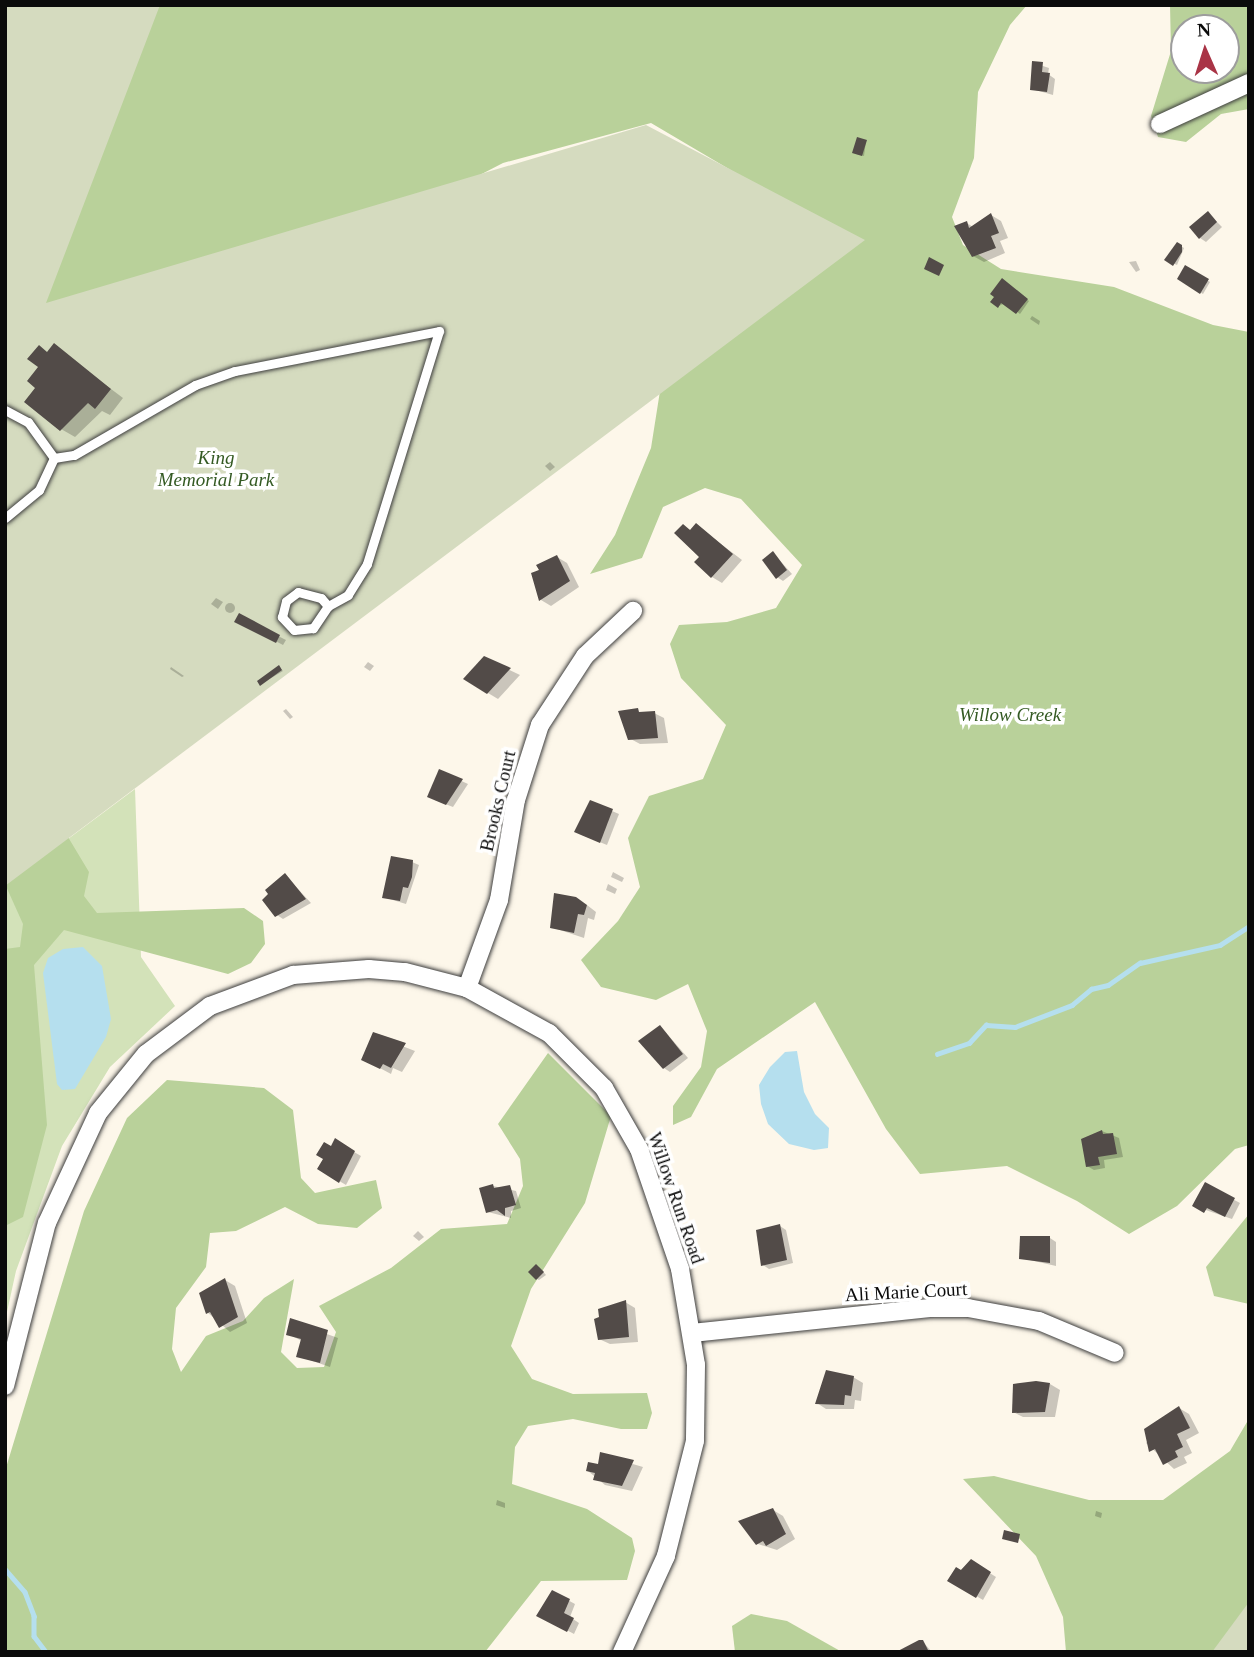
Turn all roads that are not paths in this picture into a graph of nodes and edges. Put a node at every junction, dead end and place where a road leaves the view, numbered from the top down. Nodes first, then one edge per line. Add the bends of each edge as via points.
1 (1249, 83) edge
2 (1160, 124) dead end
3 (5, 410) edge
4 (54, 458) junction
5 (5, 517) edge
6 (328, 606) junction
7 (633, 611) dead end
8 (467, 988) junction
9 (692, 1333) junction
10 (1115, 1353) dead end
11 (5, 1386) edge
12 (622, 1652) edge

1 - 2 street
3 - 4 lane via 28,422
4 - 5 lane via 39,490
4 - 6 lane via 91,449 159,404 234,371 439,331 367,564 348,594
6 - 6 lane via 313,628 294,630 282,617 286,601 298,592 321,598
7 - 8 street, Brooks Court via 585,656 540,725 516,800 499,900
8 - 9 street, Willow Run Road via 549,1033 604,1088 651,1178 680,1269
8 - 11 street, Willow Run Road via 381,970 293,975 211,1006 146,1054 98,1113 47,1223
9 - 10 street, Ali Marie Court via 968,1308 1039,1321
9 - 12 street, Willow Run Road via 697,1411 687,1485 666,1556

